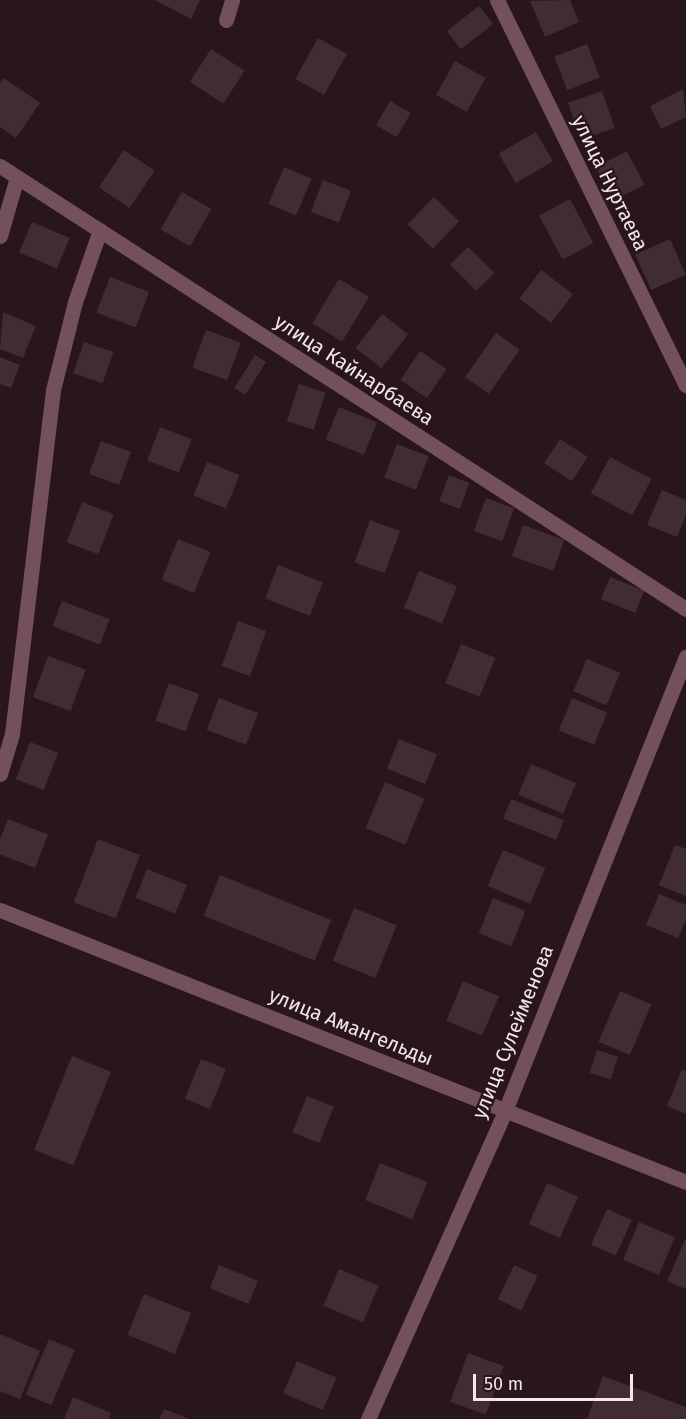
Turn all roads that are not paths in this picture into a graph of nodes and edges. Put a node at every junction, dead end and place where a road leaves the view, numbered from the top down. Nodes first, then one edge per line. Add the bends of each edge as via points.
1 (232, 0) edge
2 (496, 0) edge
3 (226, 20) dead end
4 (0, 166) edge
5 (17, 177) junction
6 (100, 230) junction
7 (0, 236) edge
8 (686, 385) edge
9 (686, 609) edge
10 (686, 657) edge
11 (0, 774) edge
12 (0, 910) edge
13 (505, 1111) junction
14 (686, 1182) edge
15 (368, 1419) edge

1 - 3 street
2 - 8 street, улица Нуртаева
4 - 5 street, улица Кайнарбаева
5 - 6 street, улица Кайнарбаева
5 - 7 street
6 - 9 street, улица Кайнарбаева
6 - 11 street via 75,302 53,390 12,734
10 - 13 street, улица Сулейменова
12 - 13 street, улица Амангельды
13 - 14 street, улица Амангельды
13 - 15 street, улица Сулейменова

